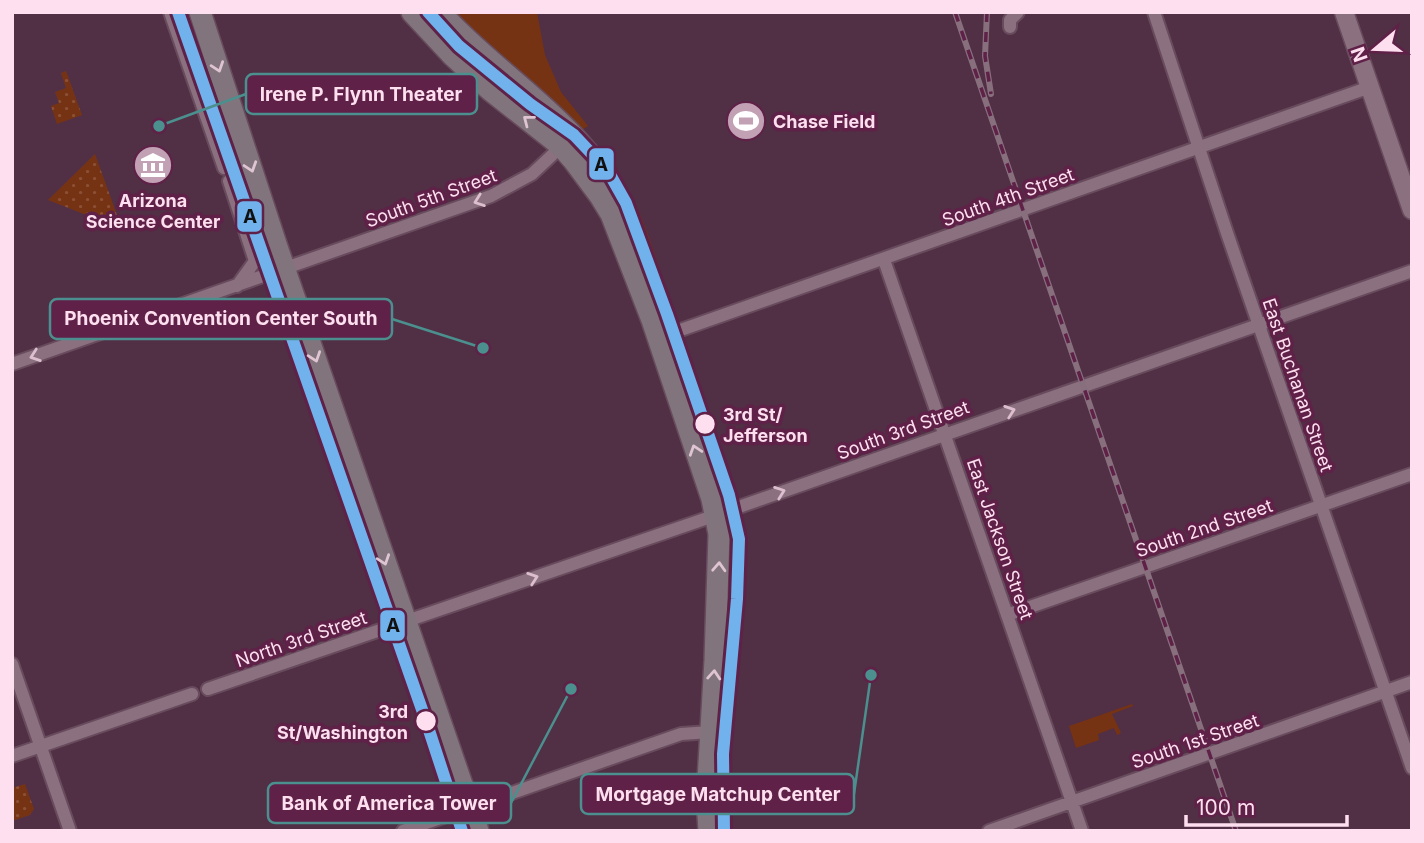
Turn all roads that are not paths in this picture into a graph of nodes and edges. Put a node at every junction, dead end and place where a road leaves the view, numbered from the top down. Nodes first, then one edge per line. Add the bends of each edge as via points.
1 (170, 12) edge
2 (200, 12) edge
3 (412, 12) edge
4 (440, 12) edge
5 (1018, 12) edge
6 (1154, 12) edge
7 (1344, 12) edge
8 (1010, 27) dead end
9 (1370, 87) junction
10 (567, 140) junction
11 (1198, 147) junction
12 (224, 168) dead end
13 (229, 181) dead end
14 (1412, 210) edge
15 (884, 260) junction
16 (285, 269) junction
17 (1412, 271) edge
18 (236, 286) junction
19 (1259, 324) junction
20 (655, 329) junction
21 (12, 364) edge
22 (945, 433) junction
23 (1412, 474) edge
24 (1321, 505) junction
25 (715, 515) junction
26 (1007, 615) junction
27 (405, 622) junction
28 (12, 664) edge
29 (1412, 682) edge
30 (208, 689) dead end
31 (1386, 692) junction
32 (192, 694) dead end
33 (710, 732) junction
34 (41, 746) junction
35 (12, 757) edge
36 (1412, 768) edge
37 (1073, 801) junction
38 (469, 807) junction
39 (70, 831) edge
40 (403, 831) edge
41 (478, 831) edge
42 (709, 831) edge
43 (989, 831) edge
44 (1082, 831) edge

1 - 12 street
2 -> 16 main road
10 -> 3 main road via 490,90
4 - 10 main road
5 - 8 street
6 - 11 street, East Buchanan Street
7 - 9 main road
9 - 11 street, South 4th Street
9 - 14 main road
10 -> 16 street, South 5th Street via 523,180 491,196
10 - 20 main road via 615,192 629,223
11 - 15 street, South 4th Street
11 - 19 street, East Buchanan Street
13 - 18 street via 255,261
15 - 20 street, South 4th Street
15 - 22 street, East Jackson Street
16 - 18 street, South 5th Street
16 -> 27 main road
17 - 19 street, South 3rd Street
18 -> 21 street, South 5th Street
22 -> 19 street, South 3rd Street
19 - 24 street, East Buchanan Street
25 -> 20 main road
25 -> 22 street, South 3rd Street
22 - 26 street, East Jackson Street
23 - 24 street, South 2nd Street
24 - 26 street, South 2nd Street
24 - 31 street, East Buchanan Street
27 -> 25 street, South 3rd Street
33 -> 25 main road via 720,557
26 - 37 street, East Jackson Street
27 - 30 street, North 3rd Street
27 - 38 main road
28 - 34 street
29 - 31 street, South 1st Street
31 - 36 street, East Buchanan Street
31 - 37 street, South 1st Street
32 - 34 street
33 - 38 street via 681,734
33 - 42 main road
34 - 35 street
34 - 39 street
37 - 43 street, South 1st Street
37 - 44 street, East Jackson Street
38 - 40 street
38 - 41 main road

